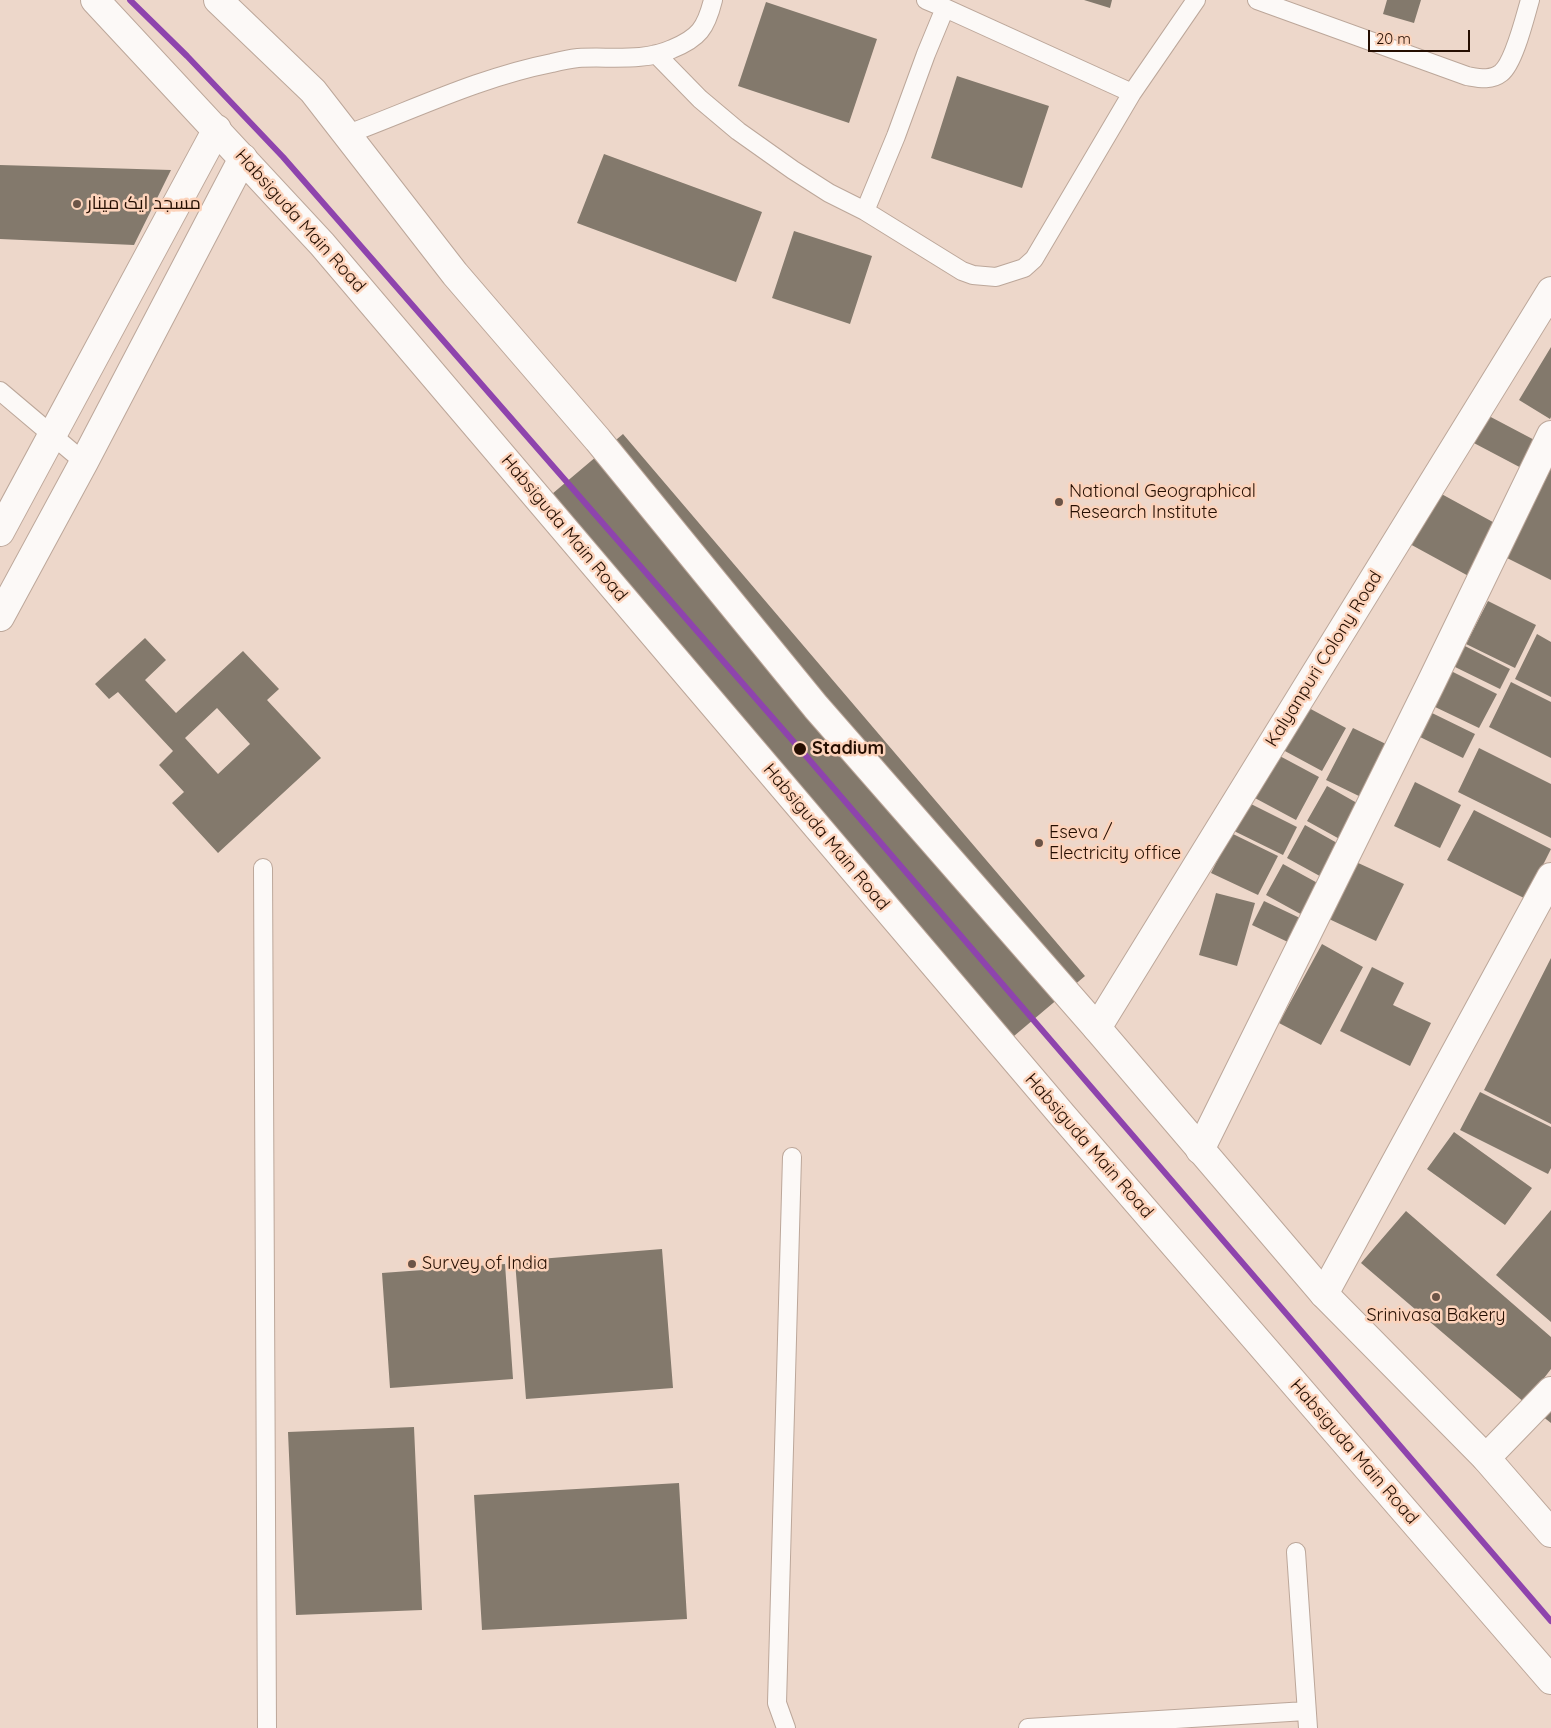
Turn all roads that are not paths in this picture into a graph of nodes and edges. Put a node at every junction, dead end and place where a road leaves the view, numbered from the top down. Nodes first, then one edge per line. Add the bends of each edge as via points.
1 (95, 0) edge
2 (218, 0) edge
3 (713, 0) edge
4 (926, 0) edge
5 (1196, 0) edge
6 (1257, 0) edge
7 (1530, 0) edge
8 (945, 8) junction
9 (656, 54) junction
10 (1132, 93) junction
11 (217, 129) junction
12 (348, 134) junction
13 (243, 158) junction
14 (865, 211) junction
15 (1551, 291) edge
16 (0, 391) edge
17 (51, 434) junction
18 (1551, 435) edge
19 (84, 462) junction
20 (0, 532) edge
21 (0, 616) edge
22 (264, 868) dead end
23 (1551, 877) edge
24 (1096, 1028) junction
25 (1200, 1150) junction
26 (792, 1157) dead end
27 (1324, 1294) junction
28 (1551, 1391) edge
29 (1486, 1458) junction
30 (1551, 1534) edge
31 (1296, 1552) dead end
32 (1551, 1680) edge
33 (1307, 1719) edge
34 (267, 1728) edge
35 (786, 1728) edge
36 (1028, 1728) edge

1 - 11 main road, Habsiguda Main Road
2 - 12 main road via 313,91
3 - 9 lane via 708,20 698,33 671,50
4 - 8 lane
5 - 10 lane
6 - 7 lane via 1480,78 1495,76 1507,67
8 - 10 lane
8 - 14 lane
9 - 12 lane via 576,58 550,63 497,77
9 - 14 lane via 700,100 738,130 829,193
10 - 14 lane via 1034,259 1024,268 996,277 962,271
11 - 13 main road, Habsiguda Main Road
11 - 17 main road
12 - 24 main road via 455,274 598,440 816,707
13 - 19 main road
13 - 32 main road, Habsiguda Main Road via 322,244 1063,1116
15 - 24 main road, Kalyanpuri Colony Road
16 - 17 lane
17 - 19 lane
17 - 20 main road
18 - 25 main road
19 - 21 main road
22 - 34 lane
23 - 27 main road
24 - 25 main road
25 - 27 main road
26 - 35 lane via 777,1703
27 - 29 main road
28 - 29 main road
29 - 30 main road
31 - 33 lane
33 - 36 lane

